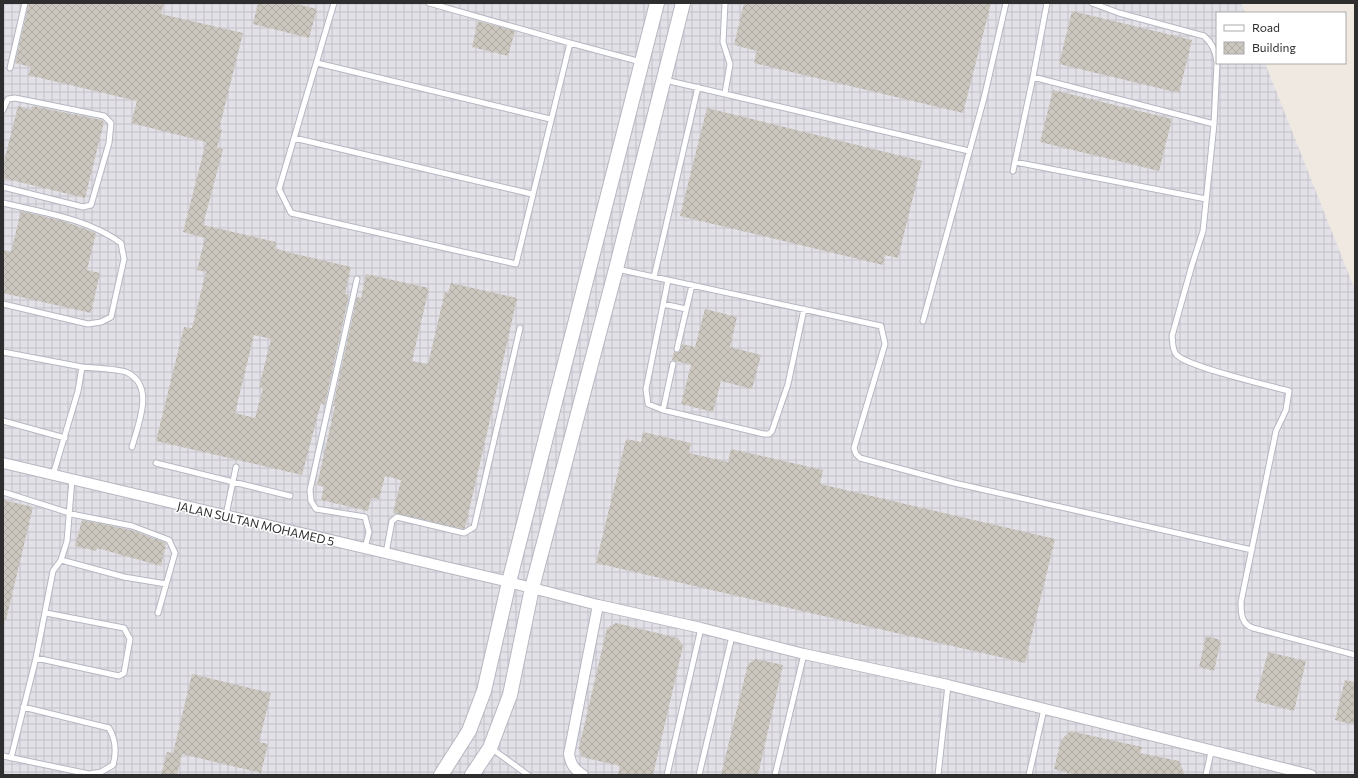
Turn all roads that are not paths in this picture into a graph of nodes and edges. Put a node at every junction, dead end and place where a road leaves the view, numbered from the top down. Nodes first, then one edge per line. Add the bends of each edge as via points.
1 (25, 3) edge
2 (334, 3) edge
3 (430, 3) edge
4 (657, 3) edge
5 (683, 3) edge
6 (725, 3) edge
7 (1006, 3) edge
8 (1047, 3) edge
9 (1092, 3) edge
10 (570, 43) junction
11 (1216, 53) edge
12 (642, 62) junction
13 (316, 63) junction
14 (1217, 64) edge
15 (10, 68) dead end
16 (1034, 77) junction
17 (664, 80) junction
18 (698, 87) junction
19 (725, 93) junction
20 (3, 110) edge
21 (550, 119) junction
22 (1214, 124) junction
23 (294, 138) junction
24 (969, 151) junction
25 (1015, 162) junction
26 (1013, 171) dead end
27 (3, 187) edge
28 (532, 194) junction
29 (1206, 199) junction
30 (3, 203) edge
31 (616, 269) junction
32 (654, 277) junction
33 (357, 278) dead end
34 (668, 280) junction
35 (692, 285) junction
36 (3, 304) edge
37 (663, 304) junction
38 (686, 309) junction
39 (804, 309) junction
40 (923, 321) dead end
41 (520, 328) dead end
42 (677, 349) dead end
43 (3, 352) edge
44 (673, 364) dead end
45 (82, 367) junction
46 (663, 410) junction
47 (3, 421) edge
48 (65, 438) junction
49 (132, 447) dead end
50 (3, 463) edge
51 (156, 463) dead end
52 (236, 467) dead end
53 (53, 475) junction
54 (72, 479) junction
55 (232, 483) junction
56 (3, 492) edge
57 (290, 496) dead end
58 (68, 512) junction
59 (226, 515) junction
60 (364, 548) junction
61 (1252, 550) junction
62 (386, 553) junction
63 (61, 560) junction
64 (510, 582) junction
65 (166, 584) junction
66 (532, 588) junction
67 (598, 605) junction
68 (46, 613) junction
69 (158, 613) dead end
70 (701, 628) junction
71 (732, 636) junction
72 (804, 654) junction
73 (1355, 655) edge
74 (36, 658) junction
75 (948, 685) junction
76 (23, 707) junction
77 (1044, 709) junction
78 (490, 748) junction
79 (1211, 752) junction
80 (3, 756) edge
81 (11, 758) junction
82 (441, 775) edge
83 (472, 775) edge
84 (528, 775) edge
85 (582, 775) edge
86 (667, 775) edge
87 (699, 775) edge
88 (775, 775) edge
89 (938, 775) edge
90 (1029, 775) edge
91 (1206, 775) edge
92 (1311, 775) edge

1 - 15 lane
2 - 13 lane
3 - 10 lane
4 - 12 street
5 - 17 street
6 - 19 lane via 723,42 730,64
7 - 24 lane
8 - 16 lane
9 - 11 lane via 1204,36
10 - 12 lane
10 - 21 lane
12 - 64 street
13 - 21 lane
13 - 23 lane
14 - 22 lane
16 - 22 lane
16 - 25 lane
17 - 18 lane
17 - 31 street
18 - 19 lane
18 - 32 lane
19 - 24 lane
20 - 27 lane via 8,99 15,98 104,116 111,123 109,143 90,205 83,207
21 - 28 lane
22 - 29 lane
23 - 28 lane
23 - 28 lane via 279,188 291,213 516,264
24 - 40 lane
25 - 26 lane
25 - 29 lane
29 - 61 lane via 1203,231 1172,336 1175,353 1180,358 1211,369 1289,391 1286,410 1276,431
30 - 36 lane via 82,221 106,232 121,243 124,259 111,317 100,322 88,324
31 - 32 lane
31 - 66 street
32 - 34 lane
33 - 60 lane via 310,490 311,501 316,510 365,517 368,532
34 - 35 lane
34 - 37 lane
35 - 38 lane
35 - 39 lane
37 - 38 lane
37 - 46 lane via 646,394 650,405
38 - 42 lane
39 - 46 lane via 788,384 771,433 764,434
39 - 61 lane via 881,326 885,344 854,448 860,458 954,483
41 - 62 lane via 474,527 464,533 397,517 392,521
43 - 45 lane
44 - 46 lane
45 - 48 lane
45 - 49 lane via 128,372 141,384 144,400
47 - 48 lane
48 - 53 lane
50 - 53 street, JALAN SULTAN MOHAMED 5
51 - 55 lane
52 - 55 lane
53 - 54 street, JALAN SULTAN MOHAMED 5
54 - 58 lane
54 - 59 street, JALAN SULTAN MOHAMED 5
55 - 57 lane
55 - 59 lane
56 - 58 lane
58 - 63 lane via 67,541
58 - 65 lane via 132,526 170,540 175,553
59 - 60 street, JALAN SULTAN MOHAMED 5
60 - 62 street, JALAN SULTAN MOHAMED 5
61 - 73 lane via 1241,602 1243,621 1248,626
62 - 64 street, JALAN SULTAN MOHAMED 5
63 - 65 lane
63 - 68 lane via 53,571
64 - 66 street, JALAN SULTAN MOHAMED 5
64 - 82 street via 484,691 469,731
65 - 69 lane
66 - 67 street, JALAN SULTAN MOHAMED 5
66 - 78 street via 510,695
67 - 70 street, JALAN SULTAN MOHAMED 5
67 - 85 street via 569,754 570,763
68 - 74 lane
68 - 74 lane via 124,628 130,639 124,673 119,676
70 - 71 street, JALAN SULTAN MOHAMED 5
70 - 86 lane
71 - 72 street, JALAN SULTAN MOHAMED 5
71 - 87 lane
72 - 75 street, JALAN SULTAN MOHAMED 5
72 - 88 lane
74 - 76 lane
75 - 77 street, JALAN SULTAN MOHAMED 5
75 - 89 lane
76 - 81 lane
76 - 81 lane via 109,728 116,739 116,755 113,765 101,772 90,774
77 - 79 street, JALAN SULTAN MOHAMED 5
77 - 90 lane
78 - 83 street
78 - 84 lane
79 - 91 lane
79 - 92 street, JALAN SULTAN MOHAMED 5
80 - 81 lane

